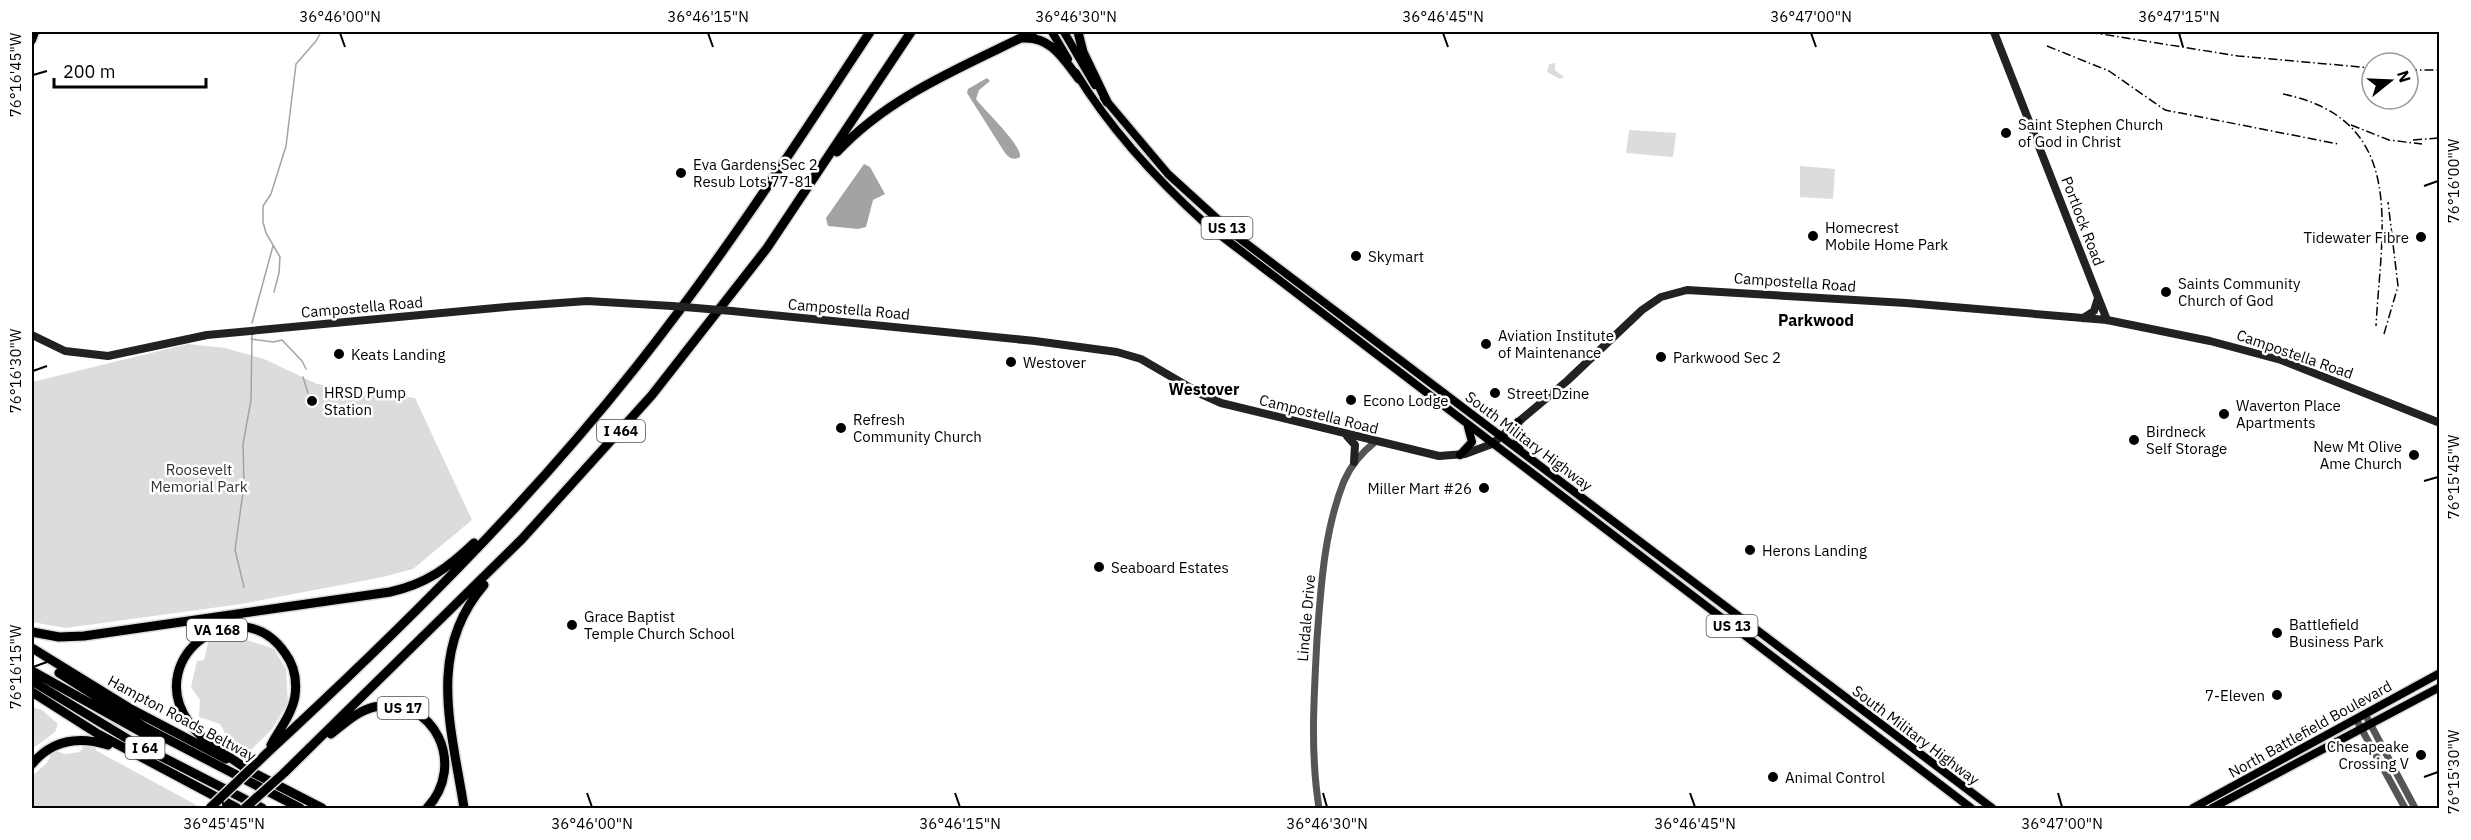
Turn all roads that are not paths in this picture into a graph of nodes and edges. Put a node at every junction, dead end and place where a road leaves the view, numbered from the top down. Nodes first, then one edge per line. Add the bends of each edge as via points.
1 (35, 32) edge
2 (862, 32) edge
3 (870, 32) edge
4 (912, 32) edge
5 (1033, 32) edge
6 (1052, 32) edge
7 (1064, 32) edge
8 (1078, 32) edge
9 (1994, 32) edge
10 (32, 40) edge
11 (1017, 40) junction
12 (1079, 79) junction
13 (1107, 102) junction
14 (786, 160) junction
15 (820, 172) junction
16 (2098, 297) junction
17 (2083, 318) junction
18 (2107, 321) junction
19 (32, 335) edge
20 (1518, 422) junction
21 (2439, 423) edge
22 (1466, 424) junction
23 (1346, 435) junction
24 (1501, 437) junction
25 (1375, 442) junction
26 (1492, 444) junction
27 (1522, 453) junction
28 (1460, 455) junction
29 (1354, 462) junction
30 (544, 474) junction
31 (538, 522) junction
32 (32, 632) edge
33 (32, 648) edge
34 (32, 655) edge
35 (32, 671) edge
36 (2439, 673) edge
37 (32, 681) edge
38 (2439, 687) edge
39 (32, 692) edge
40 (2365, 714) junction
41 (2356, 719) junction
42 (2371, 725) junction
43 (2361, 730) junction
44 (128, 751) junction
45 (266, 754) junction
46 (296, 761) junction
47 (32, 765) edge
48 (248, 770) junction
49 (1941, 785) junction
50 (1988, 806) edge
51 (2217, 807) edge
52 (210, 808) edge
53 (237, 808) edge
54 (245, 808) edge
55 (262, 808) edge
56 (288, 808) edge
57 (300, 808) edge
58 (322, 808) edge
59 (427, 808) edge
60 (464, 808) edge
61 (1318, 808) edge
62 (1965, 808) edge
63 (1971, 808) edge
64 (1999, 808) edge
65 (2193, 808) edge
66 (2404, 808) edge
67 (2415, 808) edge

1 - 10 main road
2 - 14 highway
3 - 14 highway, I 464
4 - 15 highway, I 464
5 - 11 highway
6 - 12 main road, South Military Highway / US 13
7 - 13 main road, South Military Highway / US 13
8 - 13 highway via 1083,52
9 - 16 main road, Portlock Road
11 - 12 highway via 1032,38 1049,44
11 - 15 highway via 887,108 862,127
12 - 22 main road, South Military Highway / US 13 via 1142,161 1207,225
13 - 24 main road, South Military Highway / US 13 via 1161,167 1212,216
14 - 30 highway, I 464 via 644,357
15 - 31 highway, I 464 via 767,248 652,395
16 - 17 main road via 2095,310
16 - 18 main road, Portlock Road
17 - 18 main road, Campostella Road
17 - 20 main road, Campostella Road via 1680,291 1661,297 1642,310
18 - 21 main road, Campostella Road via 2210,341 2281,360
19 - 23 main road, Campostella Road, bridge via 66,351 108,356 207,335 506,307 587,301 672,306 1034,340 1117,352 1141,359 1221,403
20 - 24 main road, Campostella Road
20 - 27 main road via 1515,436
22 - 26 main road, South Military Highway / US 13
22 - 28 main road via 1472,442
23 - 25 main road, Campostella Road
23 - 29 main road via 1355,445
24 - 26 main road, Campostella Road
24 - 27 main road, South Military Highway / US 13
25 - 28 main road, Campostella Road via 1439,456
25 - 29 street, Lindale Drive
26 - 28 main road, Campostella Road
26 - 49 main road, South Military Highway / US 13
27 - 50 main road, South Military Highway / US 13
29 - 61 street, Lindale Drive via 1336,508 1322,578 1312,732
30 - 32 highway via 452,564 409,587 84,636
30 - 45 highway, I 464 via 431,594
31 - 46 highway, I 464
31 - 60 highway via 478,591 453,634 447,663 447,697
33 - 48 highway, Hampton Roads Beltway / I 64 via 131,709
34 - 57 highway via 146,728
35 - 56 highway via 63,691
36 - 40 main road, North Battlefield Boulevard
37 - 55 highway, I 64 via 131,741
38 - 42 main road, North Battlefield Boulevard
39 - 44 highway
40 - 41 main road, North Battlefield Boulevard
40 - 42 street
41 - 43 street
41 - 65 main road, North Battlefield Boulevard
42 - 43 main road, North Battlefield Boulevard
42 - 67 street
43 - 51 main road, North Battlefield Boulevard
43 - 66 street
44 - 47 highway via 93,740 75,740 49,748
44 - 53 highway
45 - 48 highway, VA 168 via 295,696 290,660 274,640 253,629 231,627 213,631 197,641 182,661 177,677 178,699 194,729
45 - 52 highway, I 464, bridge
46 - 54 highway, I 464, bridge
46 - 59 highway, US 17 via 360,712 383,706 402,707 429,724 444,750 443,783
48 - 58 highway, Hampton Roads Beltway / I 64
49 - 62 main road
49 - 63 main road, South Military Highway / US 13
50 - 64 main road, South Military Highway

